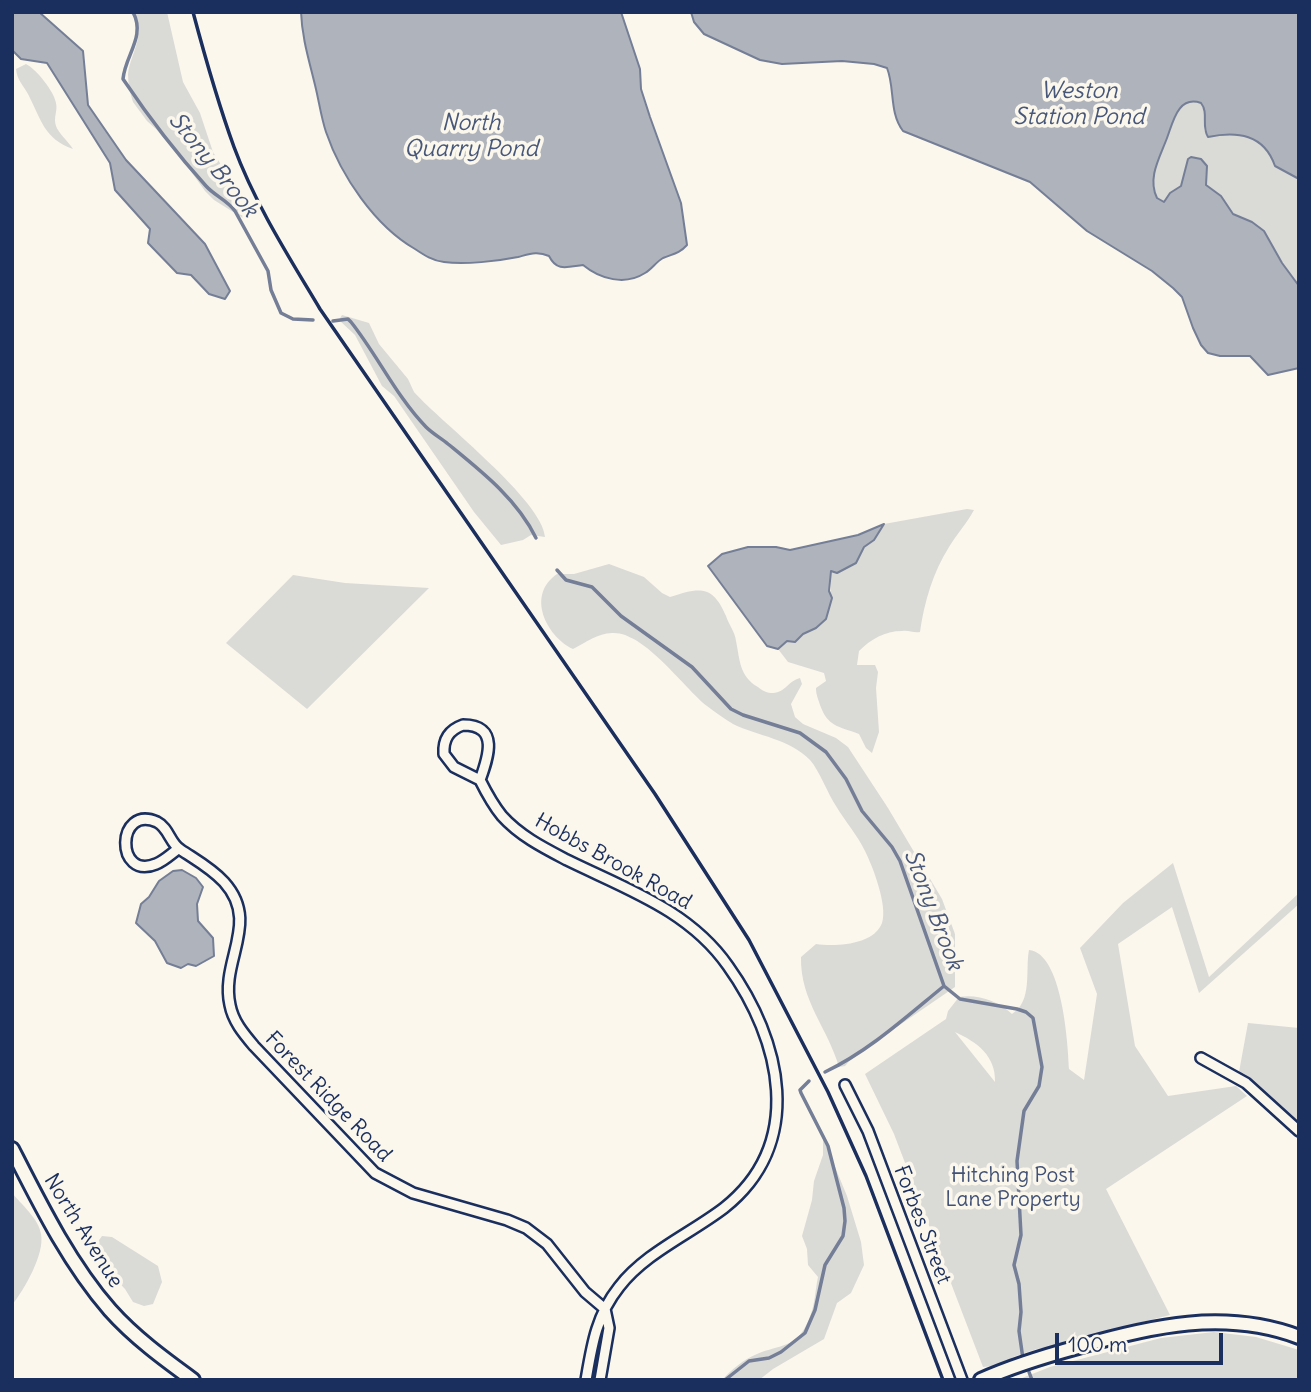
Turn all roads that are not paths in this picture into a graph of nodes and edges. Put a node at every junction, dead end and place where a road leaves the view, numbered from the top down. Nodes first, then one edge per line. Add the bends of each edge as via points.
1 (480, 780) junction
2 (178, 849) junction
3 (1201, 1058) dead end
4 (845, 1085) dead end
5 (1299, 1131) edge
6 (12, 1149) edge
7 (605, 1309) junction
8 (1299, 1338) edge
9 (193, 1380) edge
10 (586, 1380) edge
11 (600, 1380) edge
12 (962, 1380) edge
13 (981, 1380) edge

1 - 1 street, Hobbs Brook Road via 454,767 444,754 445,739 456,727 477,727 487,738 489,752
1 - 7 street, Hobbs Brook Road via 498,811 525,836 660,905 702,934 748,996 773,1058 776,1119 768,1149 754,1175 725,1207 631,1273
2 - 2 street, Forest Ridge Road via 164,827 150,820 134,824 124,842 128,856 145,866 160,863
2 - 7 street, Forest Ridge Road via 219,877 239,905 229,1001 236,1023 254,1045 375,1173 413,1193 526,1228 547,1244 585,1292
3 - 5 street via 1246,1083
4 - 12 street, Forbes Street via 868,1131
6 - 9 street, North Avenue via 73,1258 103,1301 132,1333
7 - 10 street, Hobbs Brook Road via 596,1325
7 - 11 street via 609,1328
8 - 13 street via 1241,1323 1183,1323 1104,1339

